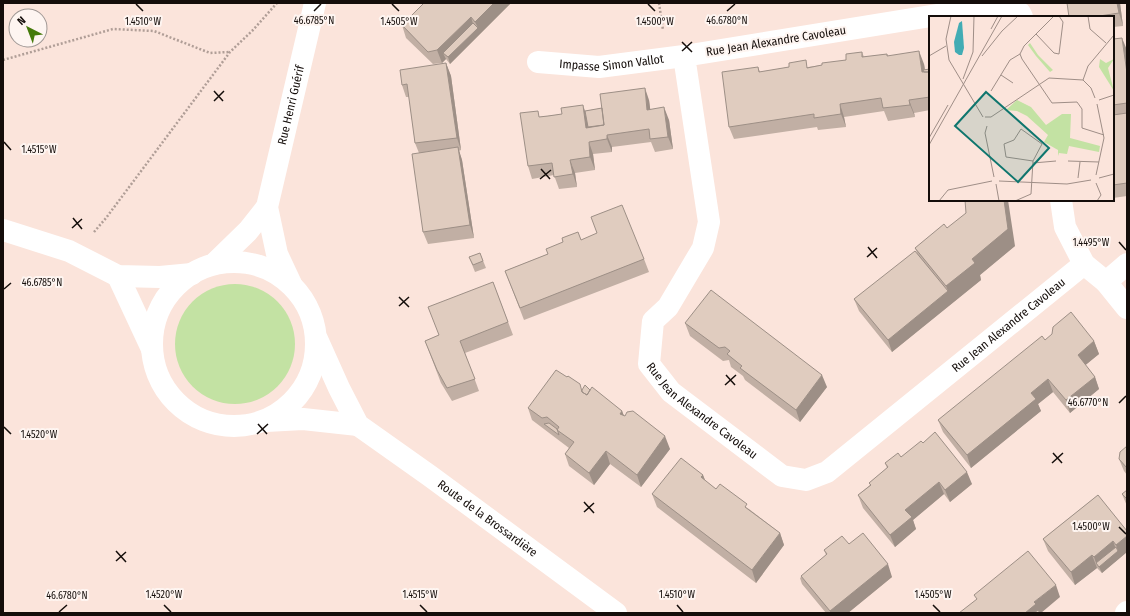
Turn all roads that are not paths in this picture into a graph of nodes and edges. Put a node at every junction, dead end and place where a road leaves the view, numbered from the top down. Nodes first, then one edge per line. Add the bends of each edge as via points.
1 (315, 3) edge
2 (929, 16) edge
3 (931, 16) edge
4 (1022, 16) edge
5 (684, 56) junction
6 (538, 62) dead end
7 (1061, 201) edge
8 (267, 207) junction
9 (3, 230) edge
10 (214, 264) junction
11 (1084, 264) junction
12 (1127, 264) edge
13 (192, 274) junction
14 (118, 276) junction
15 (1106, 282) junction
16 (292, 286) junction
17 (1127, 308) edge
18 (316, 337) junction
19 (152, 350) junction
20 (262, 422) junction
21 (358, 425) junction
22 (616, 613) edge

1 - 8 street, Rue Henri Guérif
2 - 5 street, Rue Jean Alexandre Cavoleau
3 - 4 street, Rue Jean Alexandre Cavoleau via 999,5 1020,13
5 - 6 street, Impasse Simon Vallot via 599,67
5 - 11 street, Rue Jean Alexandre Cavoleau via 709,222 703,248 668,307 653,321 649,364 671,392 782,476 806,480 827,472
7 - 11 street via 1065,227
8 - 10 street, Rue Henri Guérif via 248,231
8 - 16 street, Rue Henri Guérif via 277,254
9 - 14 street via 69,250
10 - 13 street
10 - 16 street via 235,262 256,265 275,272
11 - 15 street
12 - 15 street
13 - 14 street via 160,277
13 - 19 street via 175,288 162,306 154,327
14 - 19 street
15 - 17 street
16 - 18 street via 304,301 312,318
18 - 20 street via 314,363 303,389 285,408
18 - 21 street, Route de la Brossardière
19 - 20 street, Route de la Brossardière via 158,374 170,396 189,413 212,423 230,426
20 - 21 street, Route de la Brossardière via 302,419
21 - 22 street, Route de la Brossardière

